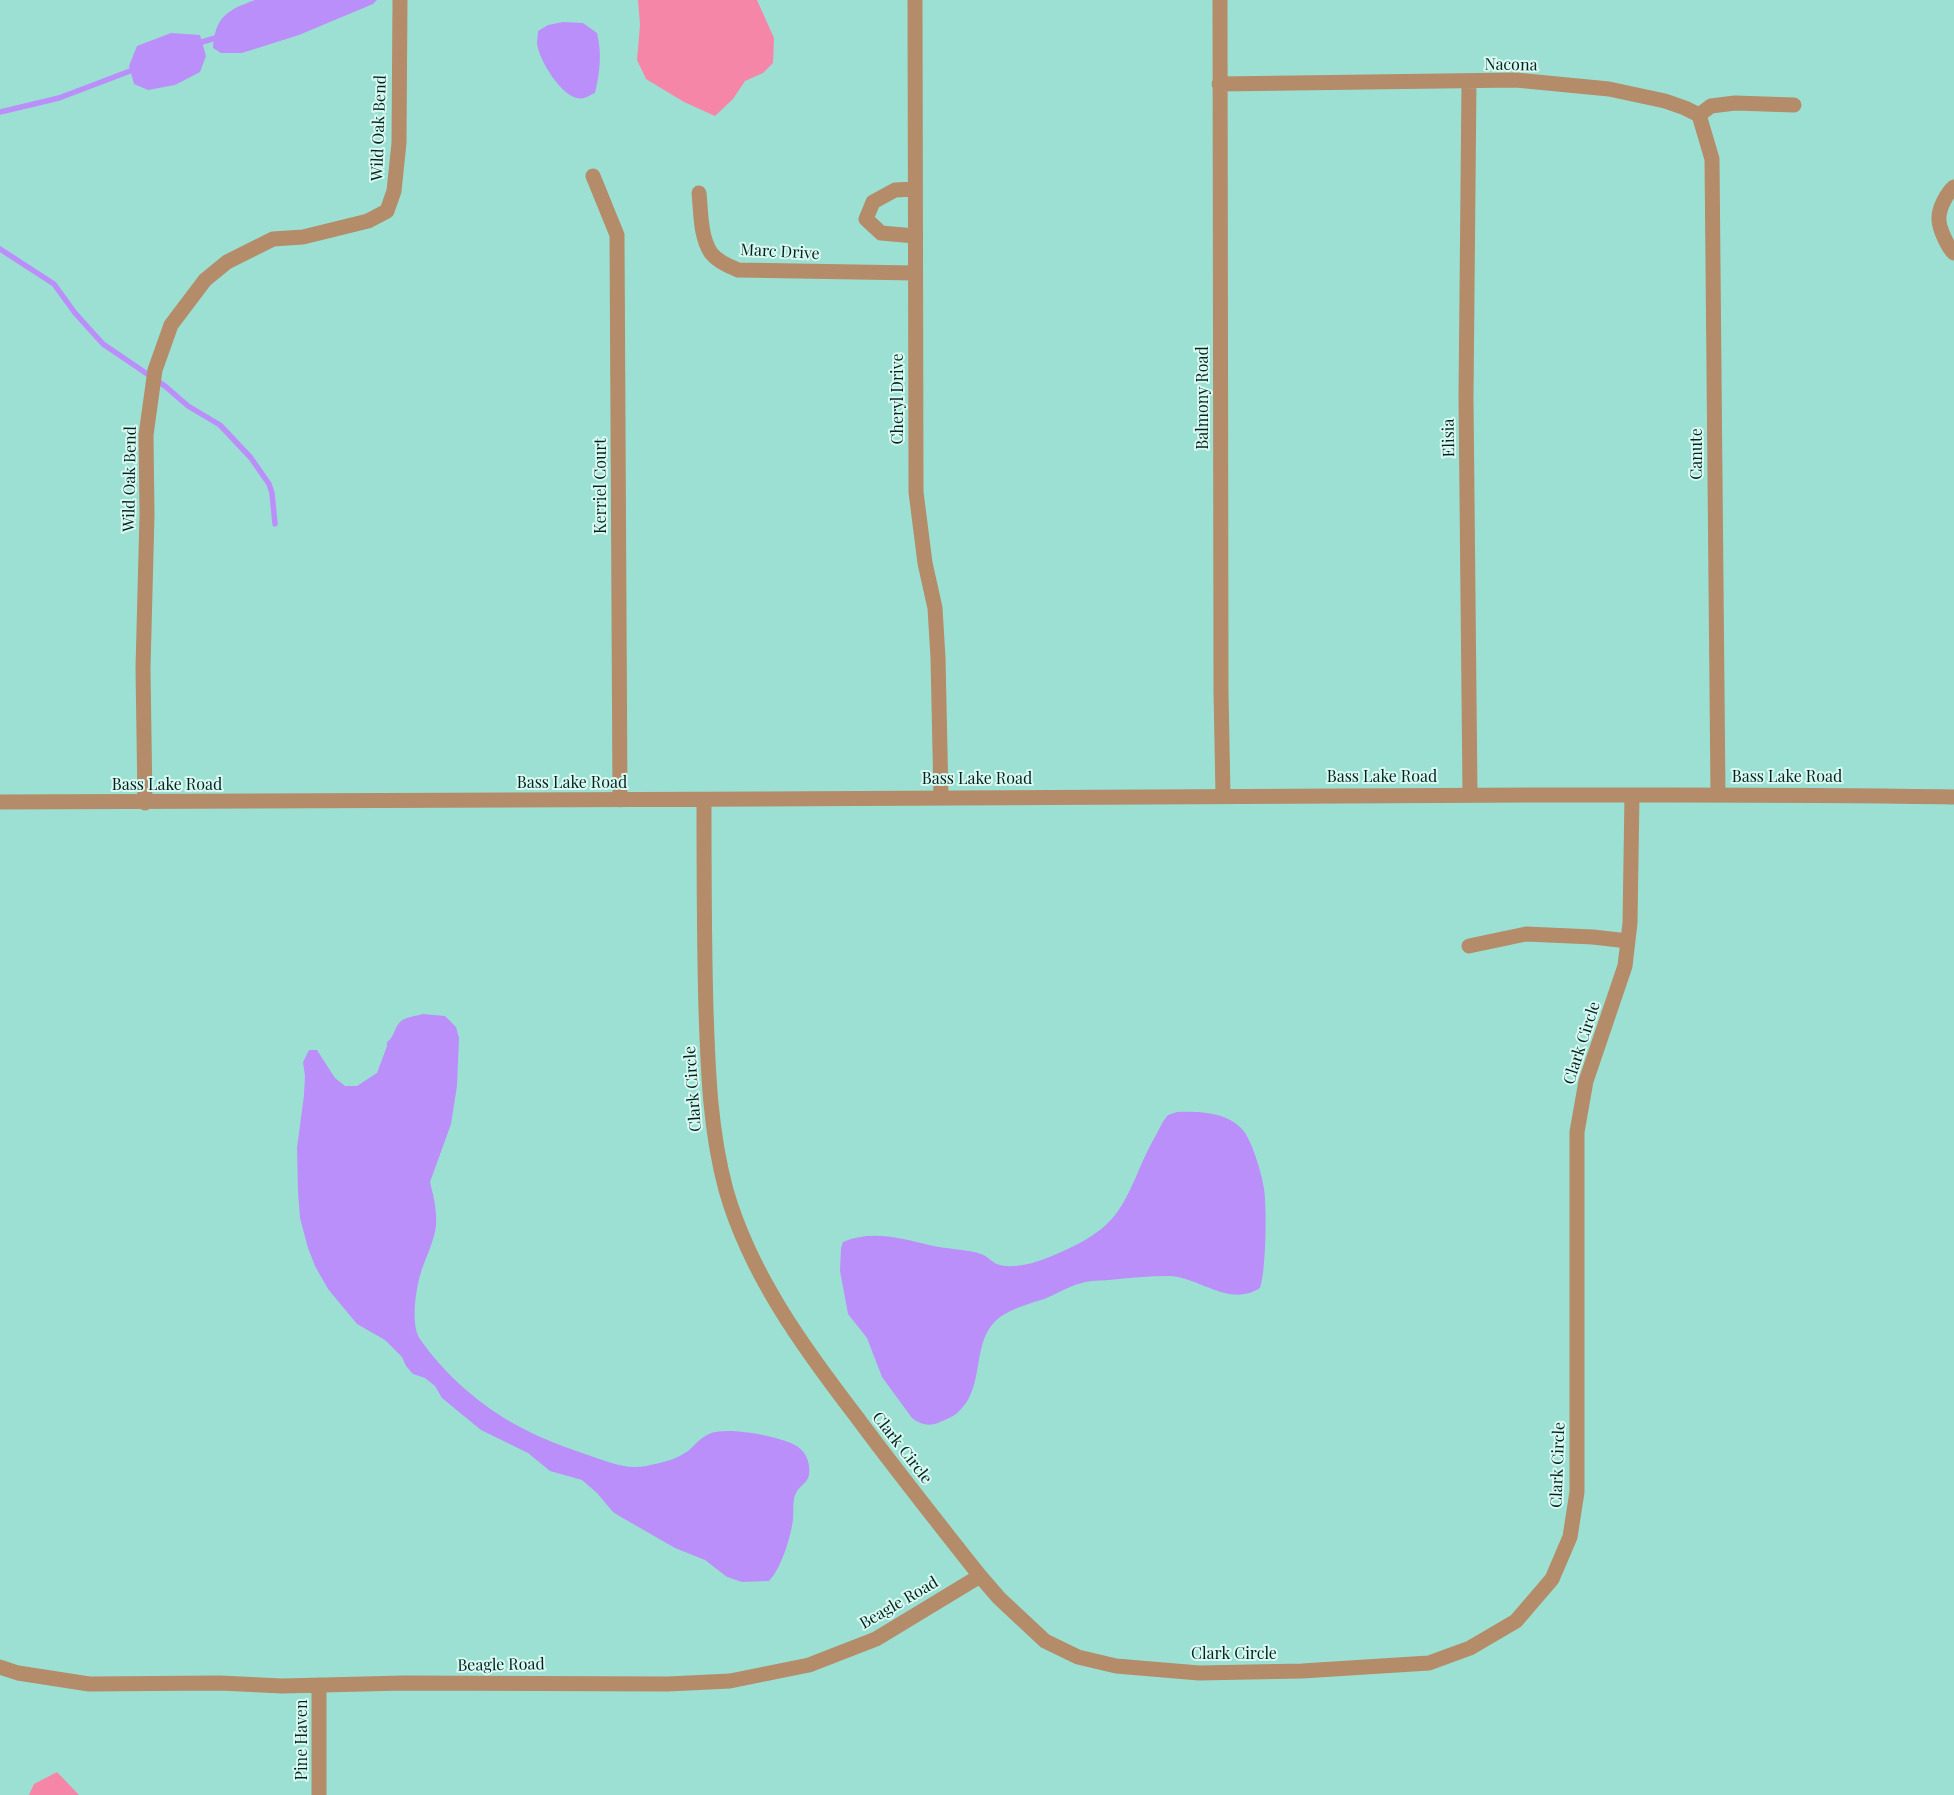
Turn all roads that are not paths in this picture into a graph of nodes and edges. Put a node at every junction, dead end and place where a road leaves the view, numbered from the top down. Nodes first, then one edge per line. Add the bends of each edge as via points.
1 (400, 0) edge
2 (915, 0) edge
3 (1220, 0) edge
4 (1469, 81) junction
5 (1219, 84) junction
6 (1794, 105) dead end
7 (1698, 115) junction
8 (593, 176) dead end
9 (1954, 187) edge
10 (915, 189) junction
11 (699, 193) dead end
12 (914, 236) junction
13 (1954, 253) edge
14 (915, 273) junction
15 (1223, 795) junction
16 (1470, 795) junction
17 (1632, 795) junction
18 (1718, 795) junction
19 (942, 797) junction
20 (1954, 797) edge
21 (620, 800) junction
22 (704, 800) junction
23 (0, 802) edge
24 (145, 803) junction
25 (1628, 941) junction
26 (1469, 946) dead end
27 (980, 1576) junction
28 (0, 1667) edge
29 (320, 1685) junction
30 (319, 1795) edge

1 - 24 street, Wild Oak Bend via 399,143 394,191 386,211 368,221 303,237 273,240 228,262 205,280 171,325 155,370 146,435
2 - 10 street, Cheryl Drive
3 - 5 street, Balmony Road
4 - 5 street, Nacona
4 - 7 street, Nacona via 1516,80 1609,89 1665,101
4 - 16 street, Elisia via 1466,398
5 - 15 street, Balmony Road
6 - 7 street via 1735,103 1711,106
7 - 18 street, Canute via 1712,159
8 - 21 street, Kerriel Court via 617,235
9 - 13 street via 1943,203 1939,219 1949,249
10 - 12 street, Cheryl Drive
10 - 12 street via 895,190 873,202 866,219 881,233
11 - 14 street, Marc Drive via 703,233 710,252 738,270
12 - 14 street, Cheryl Drive
14 - 19 street, Cheryl Drive via 916,492 925,564 935,608
15 - 16 street, Bass Lake Road
15 - 19 street, Bass Lake Road
16 - 17 street, Bass Lake Road
17 - 18 street, Bass Lake Road
17 - 25 street, Clark Circle
18 - 20 street, Bass Lake Road
19 - 22 street, Bass Lake Road
21 - 22 street, Bass Lake Road
21 - 24 street, Bass Lake Road
22 - 27 street, Clark Circle via 708,1071 714,1135 726,1190 743,1237 780,1309 827,1379
23 - 24 street, Bass Lake Road
25 - 26 street via 1526,934
25 - 27 street, Clark Circle via 1626,966 1586,1081 1577,1132 1576,1498 1570,1537 1552,1579 1516,1622 1470,1648 1430,1663 1199,1673 1116,1666 1078,1657 1045,1641
27 - 29 street, Beagle Road via 876,1639 809,1665 730,1681
28 - 29 street, Beagle Road via 18,1673 89,1684
29 - 30 street, Pine Haven

